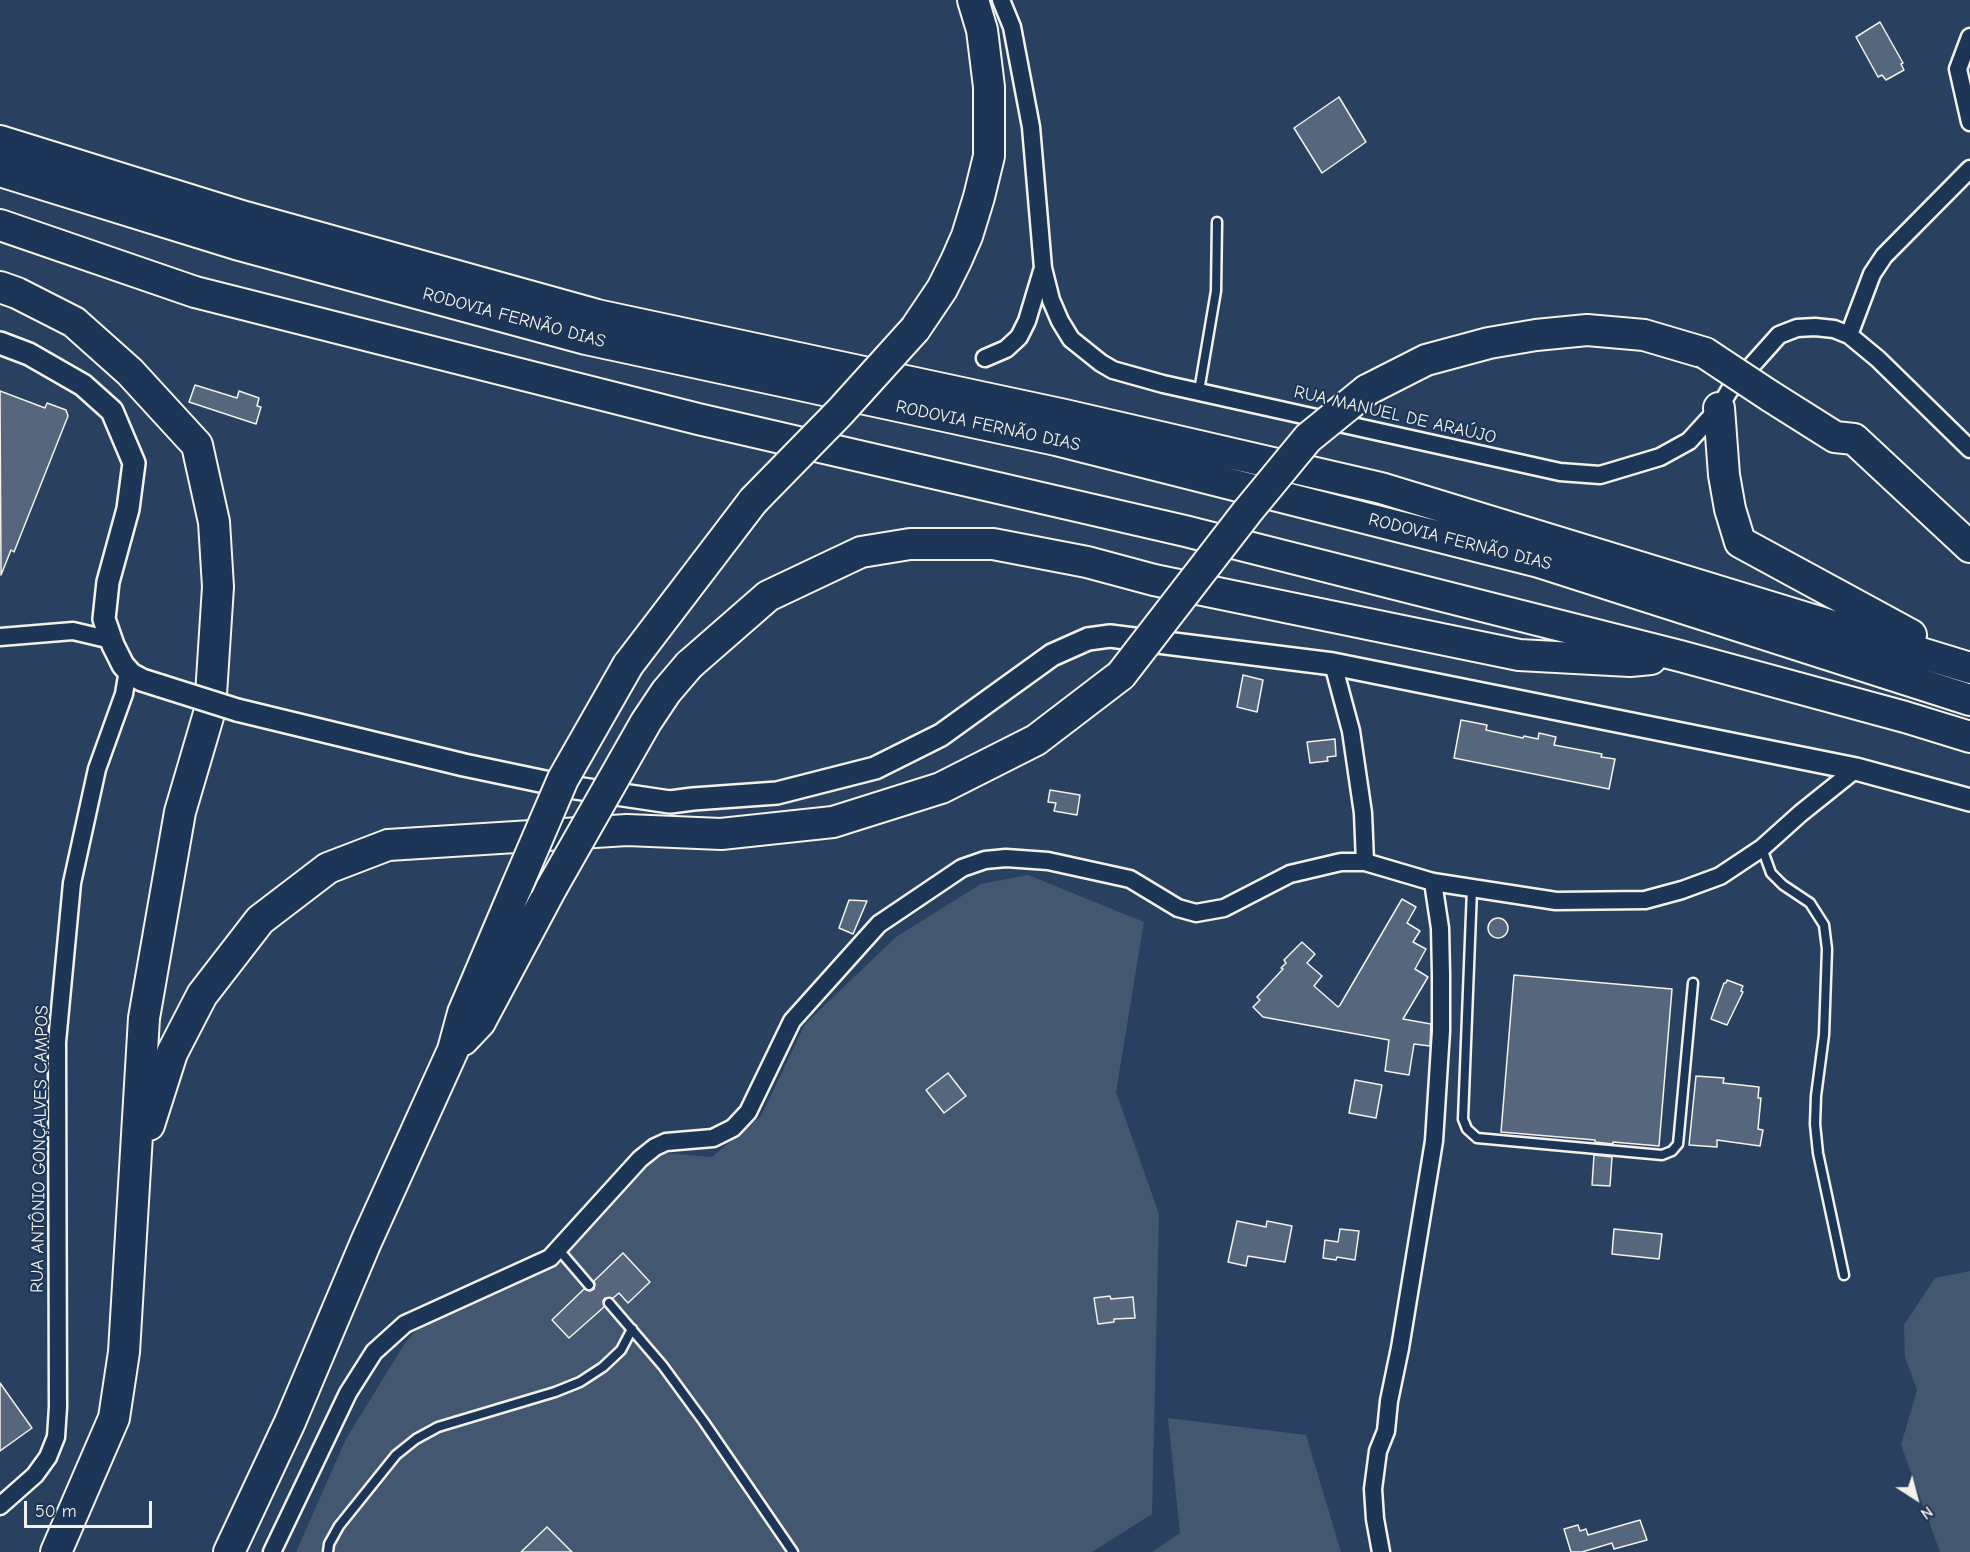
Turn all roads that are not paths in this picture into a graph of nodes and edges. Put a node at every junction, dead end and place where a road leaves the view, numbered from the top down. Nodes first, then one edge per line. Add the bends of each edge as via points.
1 (972, 0) edge
2 (1001, 0) edge
3 (1970, 36) edge
4 (1970, 122) edge
5 (0, 141) edge
6 (1970, 169) edge
7 (0, 171) edge
8 (1217, 222) dead end
9 (0, 225) edge
10 (1043, 268) junction
11 (0, 287) edge
12 (1849, 335) junction
13 (0, 343) edge
14 (985, 358) dead end
15 (1198, 391) junction
16 (1719, 408) junction
17 (1970, 449) edge
18 (1970, 547) edge
19 (0, 637) edge
20 (111, 640) junction
21 (1680, 656) junction
22 (1333, 664) junction
23 (1970, 667) edge
24 (128, 670) junction
25 (1970, 700) edge
26 (1970, 737) edge
27 (1856, 769) junction
28 (1970, 800) edge
29 (1762, 848) junction
30 (1365, 862) junction
31 (1433, 882) junction
32 (1473, 889) junction
33 (1693, 983) dead end
34 (453, 1050) junction
35 (136, 1164) junction
36 (559, 1250) junction
37 (1844, 1275) dead end
38 (589, 1285) dead end
39 (609, 1303) dead end
40 (632, 1329) junction
41 (0, 1506) edge
42 (56, 1552) edge
43 (229, 1552) edge
44 (272, 1552) edge
45 (328, 1552) edge
46 (794, 1552) edge
47 (1381, 1552) edge

1 - 34 highway, bridge via 981,30 989,87 989,156 956,261 915,329 753,501 628,665 563,779 463,1013
2 - 10 street, RUA MANUEL DE ARAÚJO via 1012,27 1031,127
3 - 4 street via 1958,69
5 - 23 highway, RODOVIA FERNÃO DIAS via 245,217 597,315 1065,415 1381,488
6 - 12 street via 1884,256 1872,274
7 - 25 highway, RODOVIA FERNÃO DIAS via 236,244 586,339 1056,440 1539,562
8 - 15 lane via 1216,291
9 - 21 highway via 195,292 698,419 1185,531
10 - 14 street via 1019,337 1006,349
10 - 15 street, RUA MANUEL DE ARAÚJO via 1051,300 1071,339 1101,363 1113,370
11 - 35 highway via 74,321 130,372 197,446 214,522 218,587 210,710 180,812 144,1018
12 - 16 street, RUA MANUEL DE ARAÚJO via 1815,327 1779,335
12 - 17 street, RUA MANUEL DE ARAÚJO
13 - 20 street via 84,384 112,411 134,463 128,509 108,582 104,619
15 - 16 street, RUA MANUEL DE ARAÚJO via 1560,472 1600,475 1660,457 1689,441
16 - 23 highway via 1724,475 1740,542
18 - 35 highway, bridge via 1854,439 1835,437 1705,353 1644,335 1587,330 1489,343 1426,360 1367,390 1308,438 1121,675 1036,740 941,788 833,822 721,834 627,830 388,845 328,868 260,920 202,995 172,1053
19 - 20 street via 73,631
20 - 24 street
21 - 26 highway
21 - 34 highway, bridge via 1630,661 1520,655 993,544 910,544 861,552 768,596 689,665 666,692 552,887 480,1023
22 - 24 street, bridge via 1110,636 1088,639 1052,655 941,735 875,768 777,793 670,802 569,787 464,765 237,710 142,680
22 - 27 street
22 - 30 street via 1351,731 1364,813
24 - 41 street, RUA ANTÔNIO GONÇALVES CAMPOS via 124,694 97,769 72,883 58,1030 56,1437 35,1475
27 - 28 street
27 - 29 street
29 - 32 street via 1720,876 1645,900 1556,901
29 - 37 lane via 1771,873 1810,903 1824,925 1824,1035 1815,1124
30 - 31 street
30 - 36 street via 1341,862 1290,874 1224,908 1196,913 1178,908 1130,879 1048,861 1006,858 962,868 879,924 792,1021 748,1112 733,1128 713,1138 666,1142 655,1147
31 - 32 street
31 - 47 street via 1441,974 1434,1141 1373,1489
32 - 33 lane via 1463,1119 1477,1138 1662,1155 1672,1151 1678,1144
34 - 43 highway
35 - 42 highway via 124,1352 114,1418
36 - 38 lane
36 - 44 street via 550,1258 405,1324 374,1352 348,1393
39 - 40 lane
40 - 45 lane via 621,1350 580,1382 438,1427 417,1439 396,1455 339,1526
40 - 46 lane via 704,1422

